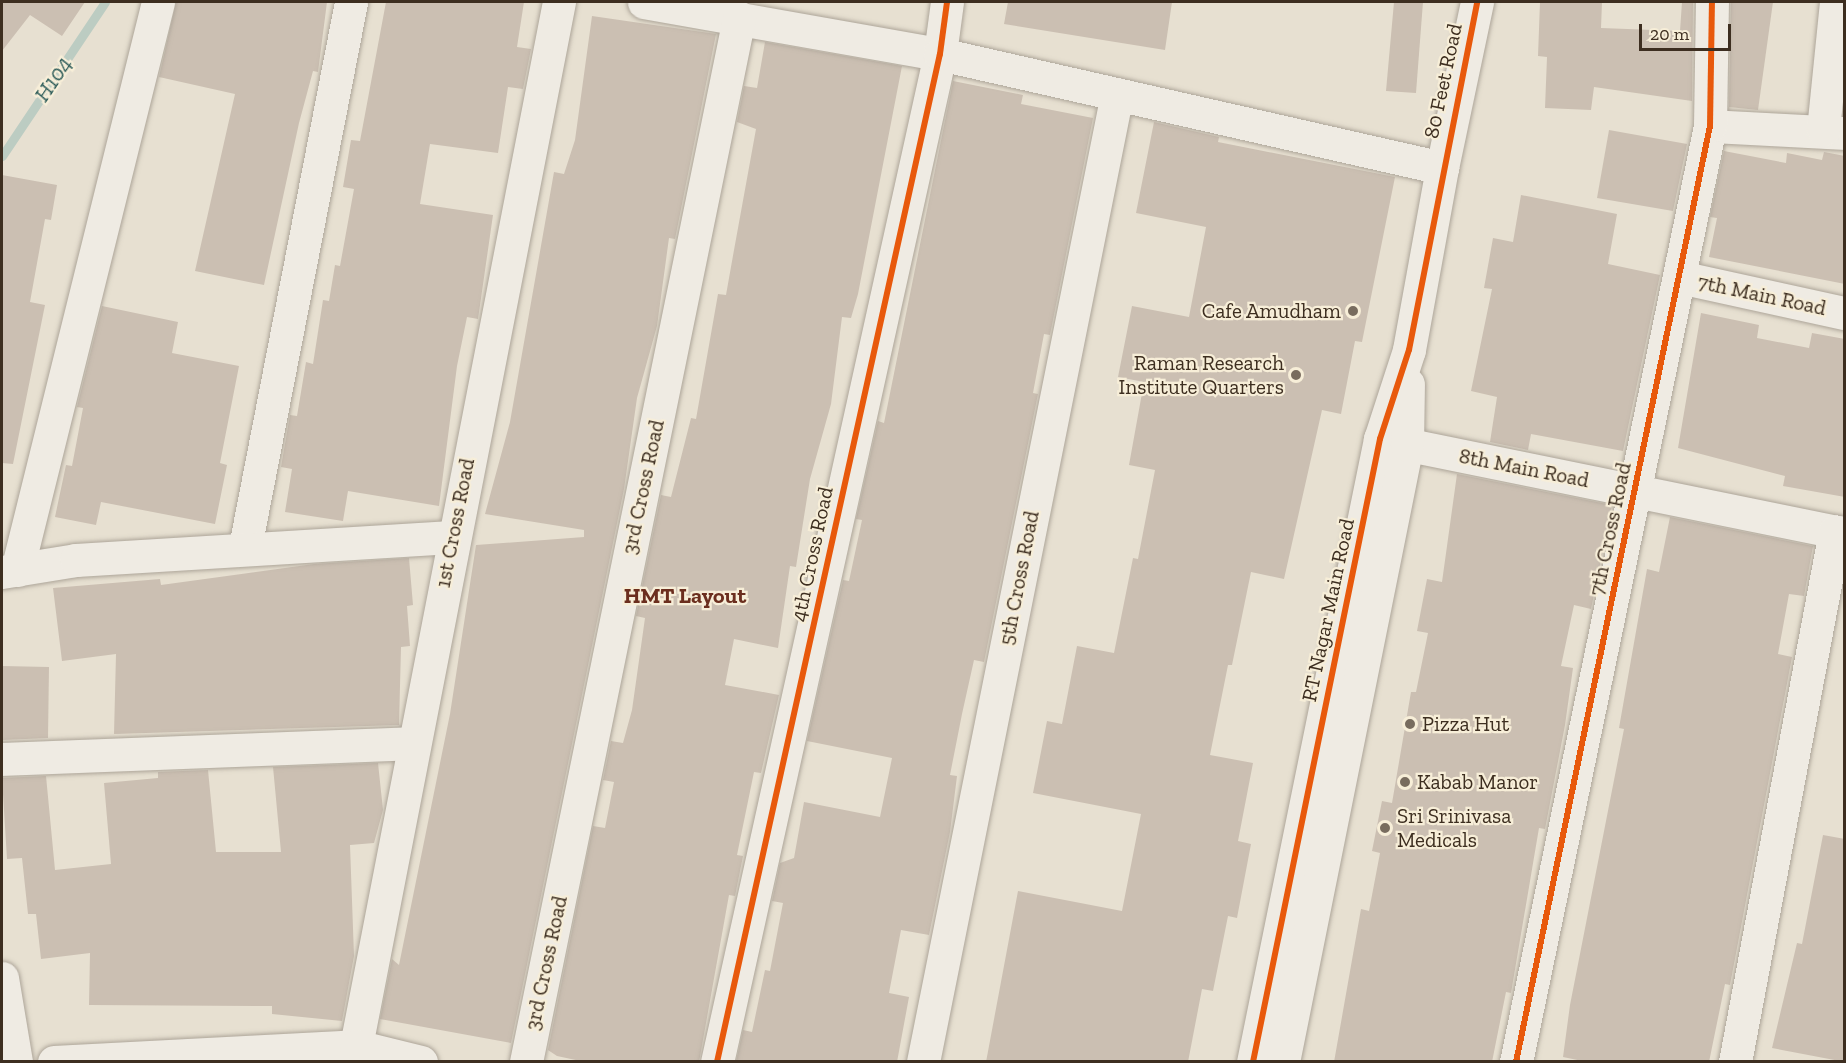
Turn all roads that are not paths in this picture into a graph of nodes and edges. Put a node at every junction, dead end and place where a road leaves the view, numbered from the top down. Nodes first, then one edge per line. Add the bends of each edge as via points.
1 (158, 2) edge
2 (351, 2) edge
3 (560, 2) edge
4 (644, 2) edge
5 (947, 2) edge
6 (1477, 2) edge
7 (1712, 2) edge
8 (1836, 2) edge
9 (739, 18) junction
10 (940, 54) junction
11 (1117, 94) junction
12 (1710, 126) junction
13 (1834, 131) edge
14 (1442, 168) junction
15 (1679, 277) junction
16 (1845, 313) edge
17 (1393, 442) junction
18 (1635, 490) junction
19 (1840, 532) edge
20 (452, 537) junction
21 (245, 547) junction
22 (9, 571) edge
23 (414, 743) junction
24 (2, 759) edge
25 (2, 978) edge
26 (356, 1046) junction
27 (16, 1062) edge
28 (54, 1062) edge
29 (421, 1062) edge
30 (526, 1062) edge
31 (717, 1062) edge
32 (923, 1062) edge
33 (1253, 1062) edge
34 (1283, 1062) edge
35 (1516, 1062) edge
36 (1735, 1062) edge

1 - 22 street
2 - 21 street
3 - 20 street, 1st Cross Road
4 - 9 street
5 - 10 street, 4th Cross Road
6 - 14 street, 80 Feet Road
7 - 12 street, 7th Cross Road
8 - 13 street
9 - 10 street
9 - 30 street, 3rd Cross Road
10 - 11 street
10 - 31 street, 4th Cross Road
11 - 14 street
11 - 32 street, 5th Cross Road
12 - 13 street
12 - 15 street, 7th Cross Road
14 - 17 street, RT Nagar Main Road
15 - 16 street, 7th Main Road
15 - 18 street, 7th Cross Road
17 - 18 street, 8th Main Road
17 - 33 street, RT Nagar Main Road
17 - 34 street, RT Nagar Main Road
18 - 19 street, 8th Main Road
18 - 35 street, 7th Cross Road
19 - 36 street
20 - 21 street
20 - 23 street, 1st Cross Road
21 - 22 street
23 - 24 street
23 - 26 street, 1st Cross Road
25 - 27 street
26 - 28 street
26 - 29 street

